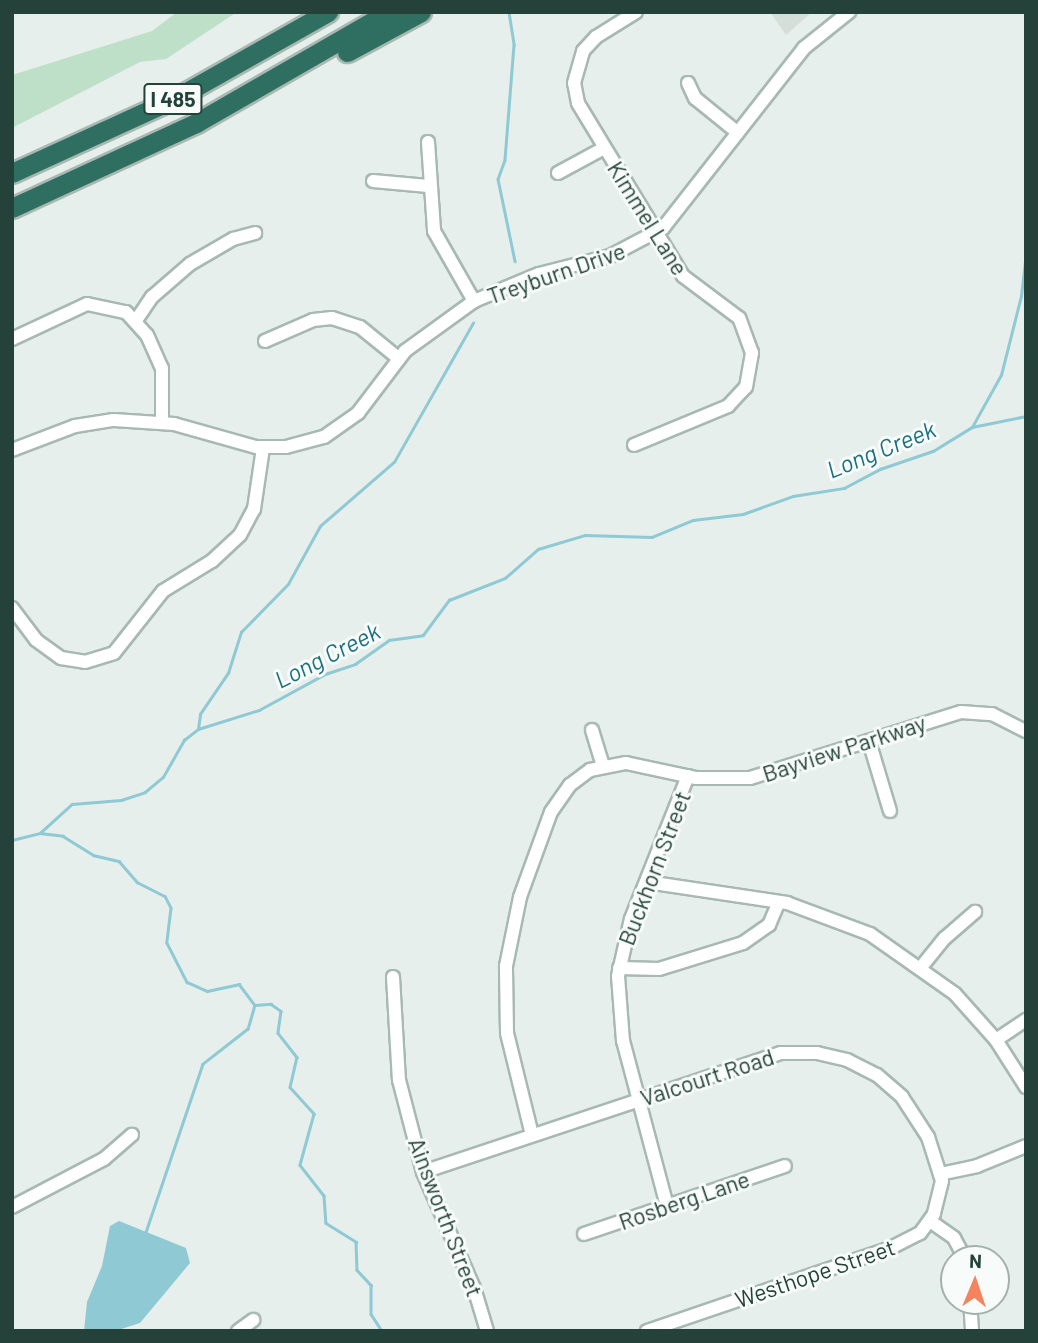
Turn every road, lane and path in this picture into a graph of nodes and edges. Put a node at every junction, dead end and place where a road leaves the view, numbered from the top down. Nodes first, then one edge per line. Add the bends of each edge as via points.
1 (328, 12) edge
2 (389, 12) edge
3 (421, 12) edge
4 (636, 12) edge
5 (849, 12) edge
6 (688, 83) dead end
7 (253, 93) junction
8 (738, 133) junction
9 (428, 142) dead end
10 (604, 148) junction
11 (12, 173) edge
12 (558, 173) dead end
13 (373, 181) dead end
14 (428, 186) junction
15 (12, 208) edge
16 (657, 232) junction
17 (255, 233) dead end
18 (474, 301) junction
19 (136, 319) junction
20 (12, 339) edge
21 (265, 341) dead end
22 (398, 358) junction
23 (162, 422) junction
24 (634, 444) dead end
25 (263, 448) junction
26 (12, 450) edge
27 (12, 608) edge
28 (592, 730) dead end
29 (1026, 730) edge
30 (869, 741) junction
31 (603, 765) junction
32 (688, 776) junction
33 (890, 811) dead end
34 (647, 882) junction
35 (779, 902) junction
36 (975, 912) dead end
37 (922, 966) junction
38 (619, 968) junction
39 (393, 978) dead end
40 (1026, 1020) edge
41 (996, 1040) junction
42 (1026, 1087) edge
43 (638, 1099) junction
44 (132, 1135) dead end
45 (532, 1135) junction
46 (1026, 1146) edge
47 (785, 1166) dead end
48 (424, 1172) junction
49 (940, 1174) junction
50 (667, 1206) junction
51 (12, 1208) edge
52 (930, 1220) junction
53 (584, 1234) dead end
54 (958, 1245) edge
55 (253, 1320) dead end
56 (238, 1331) edge
57 (487, 1331) edge
58 (648, 1331) edge

1 - 11 highway, I 485 via 174,99
2 - 7 highway, I 485
3 - 7 highway via 320,66
4 - 10 street, Kimmel Lane via 596,37 577,65 575,94
5 - 8 street, Treyburn Drive via 804,48
6 - 8 street via 695,98
7 - 15 highway, I 485 via 117,162
8 - 16 street, Treyburn Drive via 673,219
9 - 14 street
10 - 12 street
10 - 16 street, Kimmel Lane
13 - 14 street
14 - 18 street via 438,240
16 - 18 street, Treyburn Drive via 610,256 538,274
16 - 24 street, Kimmel Lane via 689,284 739,318 751,341 752,365 746,387 728,406
17 - 19 street via 233,239 190,264 152,297
18 - 22 street, Treyburn Drive
19 - 20 street via 113,306 87,304
19 - 23 street via 162,368
21 - 22 street via 305,323 332,318 360,327
22 - 25 street, Treyburn Drive via 347,423 312,441
23 - 25 street, Treyburn Drive
23 - 26 street, Treyburn Drive via 85,423
25 - 27 street via 254,509 240,535 212,561 163,591 114,653 85,662 61,658 36,640
28 - 31 street
29 - 30 street, Bayview Parkway via 992,714 961,712
30 - 32 street, Bayview Parkway via 750,779
30 - 33 street
31 - 32 street, Bayview Parkway via 638,764
31 - 45 street, Bayview Parkway via 570,785 551,812 520,897 508,950 507,1033
32 - 34 street, Buckhorn Street
34 - 35 street
34 - 38 street, Buckhorn Street via 625,935
35 - 37 street via 854,926
35 - 38 street via 769,925 743,943 659,969
36 - 37 street via 945,937
37 - 41 street via 955,994
38 - 43 street, Buckhorn Street via 620,1027
39 - 48 street, Ainsworth Street via 396,1069
40 - 41 street
41 - 42 street
43 - 45 street, Valcourt Road
43 - 49 street, Valcourt Road via 766,1056 800,1051 833,1056 877,1075 902,1097 925,1130
43 - 50 street, Buckhorn Street
44 - 51 street via 104,1159
45 - 48 street, Valcourt Road
46 - 49 street via 977,1166
47 - 50 street, Rosberg Lane
48 - 57 street, Ainsworth Street via 474,1288
49 - 52 street via 939,1203
50 - 53 street, Rosberg Lane
52 - 54 street
52 - 58 street, Westhope Street via 912,1239 891,1248
55 - 56 street

